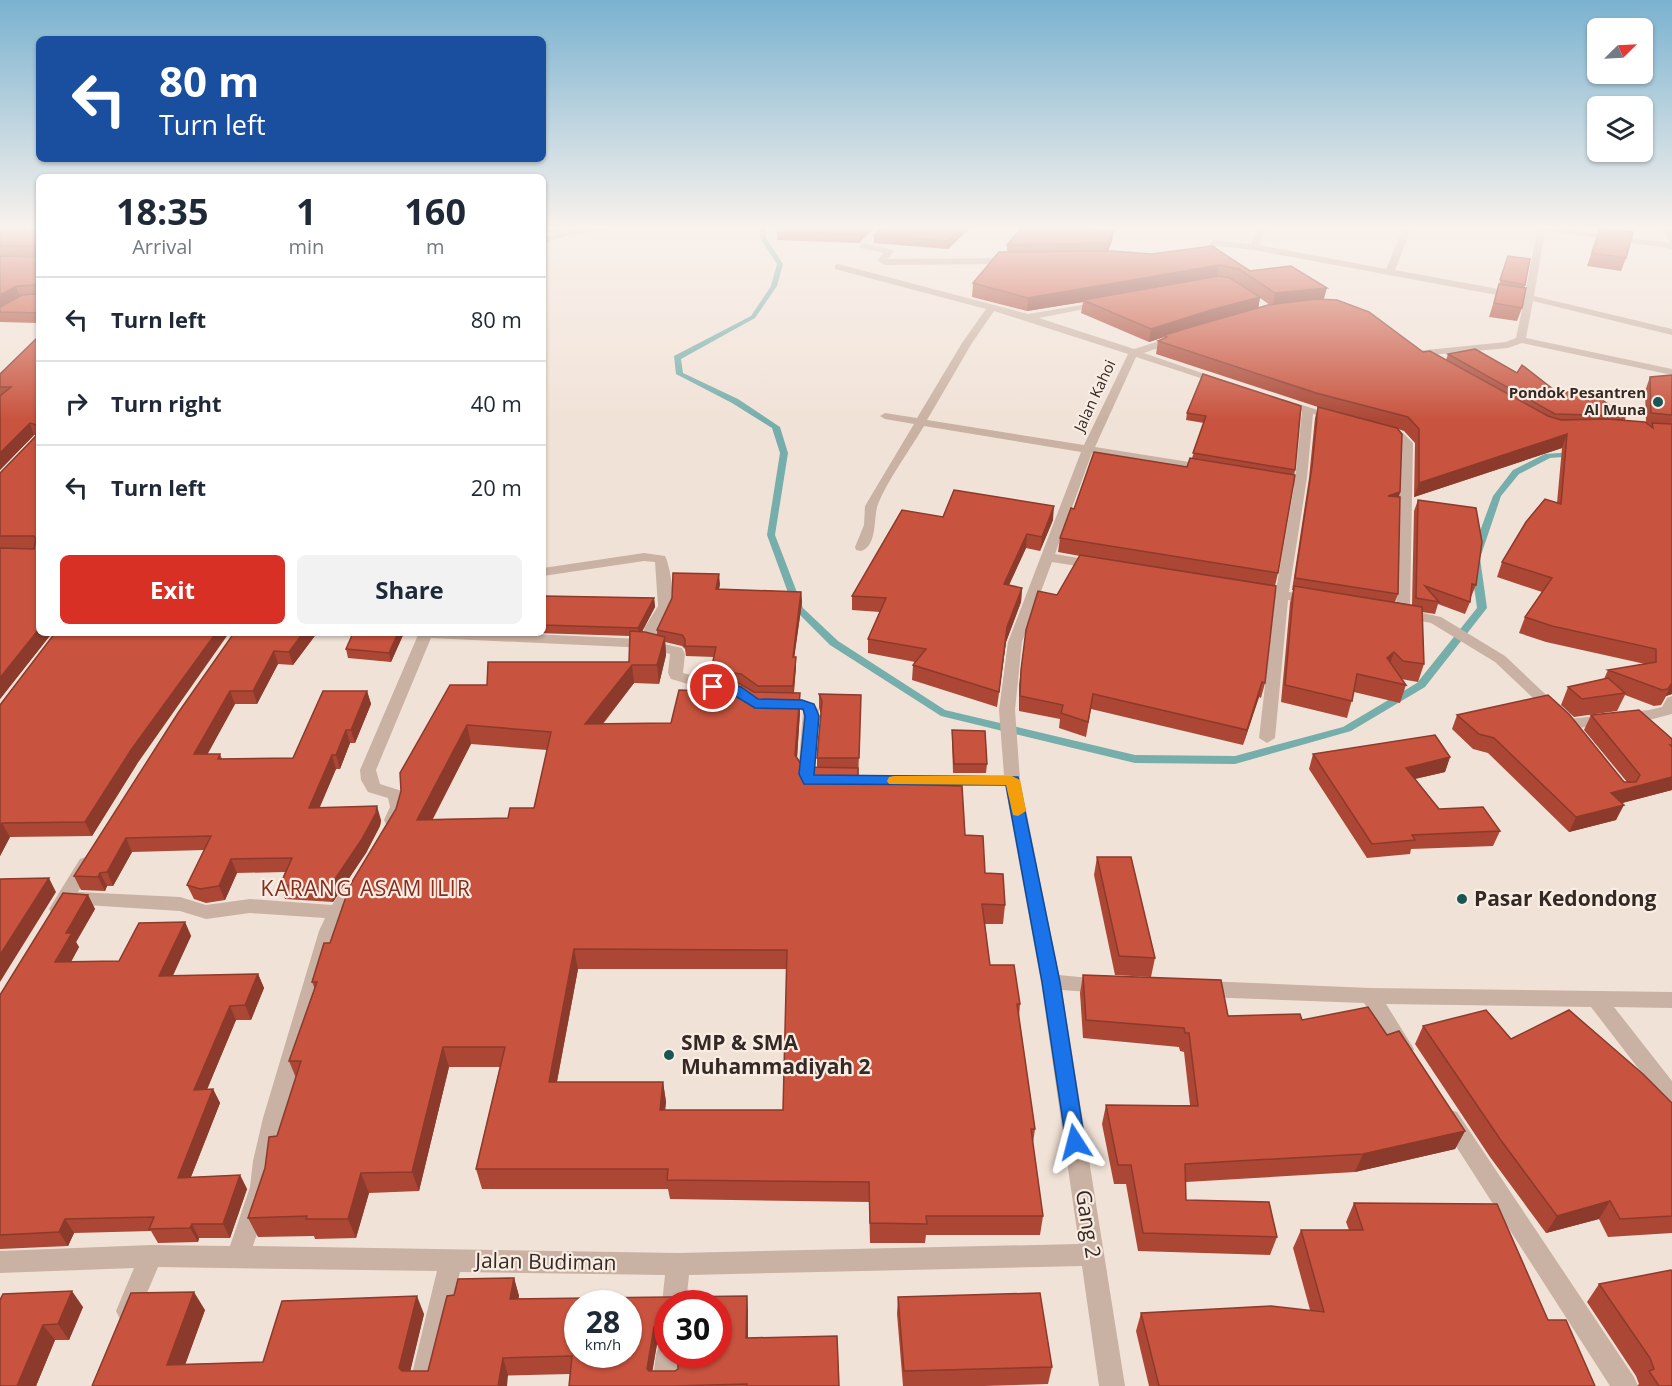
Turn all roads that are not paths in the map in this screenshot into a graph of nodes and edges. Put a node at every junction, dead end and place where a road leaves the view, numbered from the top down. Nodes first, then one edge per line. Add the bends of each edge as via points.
1 (929, 291) edge
2 (1492, 291) edge
3 (1531, 291) edge
4 (1530, 298) junction
5 (1107, 302) edge
6 (992, 307) junction
7 (1027, 317) junction
8 (1672, 332) edge
9 (1181, 337) edge
10 (1521, 340) junction
11 (1134, 353) junction
12 (1438, 363) edge
13 (1672, 372) edge
14 (1232, 385) edge
15 (1275, 399) edge
16 (1308, 410) junction
17 (885, 416) dead end
18 (1342, 419) edge
19 (920, 422) junction
20 (1376, 429) edge
21 (1088, 449) junction
22 (1217, 470) edge
23 (1264, 478) edge
24 (1299, 484) junction
25 (861, 547) dead end
26 (1047, 557) junction
27 (1106, 567) edge
28 (546, 572) edge
29 (1247, 590) edge
30 (1282, 595) junction
31 (1326, 602) edge
32 (425, 636) edge
33 (486, 636) edge
34 (647, 644) junction
35 (743, 694) edge
36 (1672, 701) edge
37 (767, 704) edge
38 (1569, 724) junction
39 (1267, 738) dead end
40 (1582, 741) edge
41 (1011, 743) joint
42 (1012, 780) junction
43 (386, 834) edge
44 (95, 847) edge
45 (365, 871) edge
46 (66, 898) junction
47 (337, 912) junction
48 (48, 926) edge
49 (1051, 982) junction
50 (1122, 985) edge
51 (1181, 988) edge
52 (1370, 996) junction
53 (1596, 999) junction
54 (1672, 1000) edge
55 (1414, 1064) edge
56 (1672, 1097) edge
57 (1440, 1103) edge
58 (1093, 1255) junction
59 (151, 1256) junction
60 (238, 1257) junction
61 (451, 1261) junction
62 (0, 1262) edge
63 (678, 1264) junction
64 (675, 1290) edge
65 (119, 1332) edge
66 (667, 1368) edge
67 (422, 1386) edge
68 (665, 1386) edge
69 (1112, 1386) edge
70 (1625, 1386) edge

1 - 6 street
2 - 4 street
3 - 4 street
4 - 8 street
4 - 10 street
5 - 7 street
6 - 7 street
6 - 19 street
7 - 11 street
9 - 11 street, Jalan Kahoi
10 - 12 street via 1508,345 1416,350
10 - 13 street
11 - 14 street
11 - 21 street, Jalan Kahoi
15 - 16 street
16 - 18 street
16 - 24 street
17 - 19 street
19 - 21 street
19 - 25 street via 871,506 870,525
20 - 38 street via 1398,435 1407,443 1397,612 1436,620 1500,659
21 - 22 street
21 - 26 street, Jalan Kahoi
23 - 24 street
24 - 30 street
26 - 27 street
26 - 41 street, Jalan Kahoi via 1015,642 1007,710
28 - 34 street via 644,557 660,560 665,606
29 - 30 street
30 - 31 street
30 - 39 street
32 - 43 street via 368,770 374,788 396,795 398,807
33 - 34 street
34 - 35 street via 677,651 676,676
36 - 38 street via 1668,710 1649,716
37 - 42 street via 809,707 806,774 810,780
38 - 40 street
41 - 42 street, Gang 2
42 - 49 street, Gang 2
44 - 46 street
45 - 47 street
46 - 47 street via 180,904 206,912 250,906
46 - 48 street
47 - 60 street via 328,931 274,1118 261,1187
49 - 50 street
49 - 58 street, Gang 2
51 - 52 street
52 - 53 street
52 - 55 street
53 - 54 street
53 - 56 street
57 - 70 street
58 - 63 street, Jalan Budiman
58 - 69 street, Gang 2
59 - 60 street, Jalan Budiman
59 - 62 street, Jalan Budiman
59 - 65 street
60 - 61 street, Jalan Budiman
61 - 63 street, Jalan Budiman
61 - 67 street
63 - 64 street
66 - 68 street

